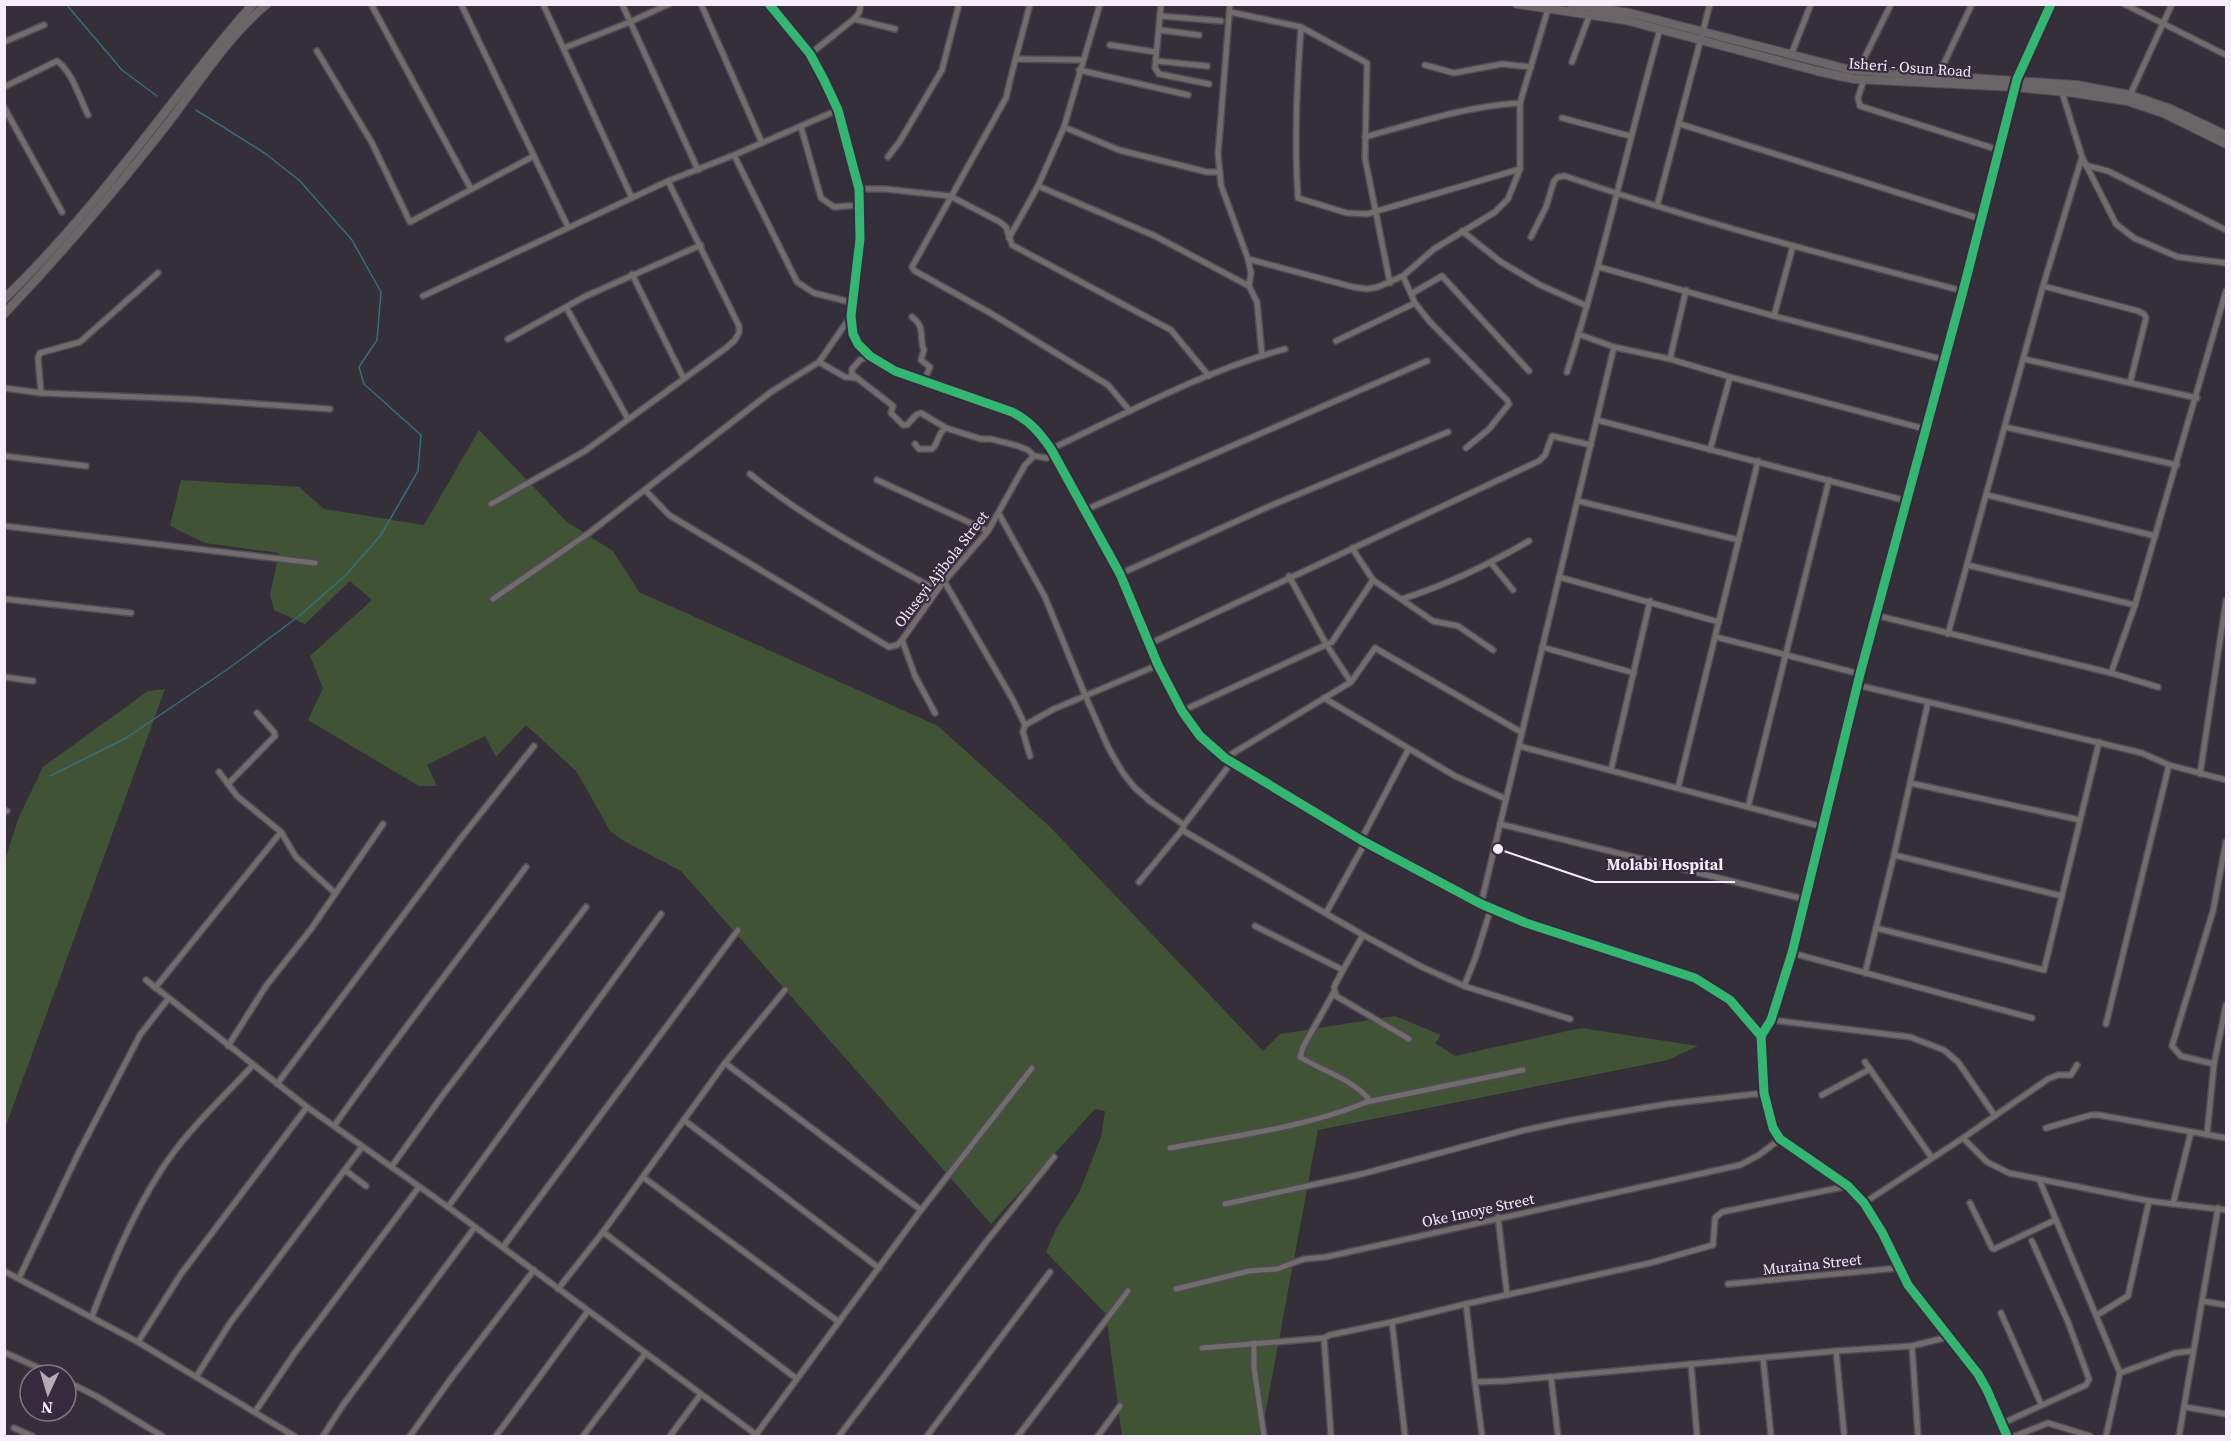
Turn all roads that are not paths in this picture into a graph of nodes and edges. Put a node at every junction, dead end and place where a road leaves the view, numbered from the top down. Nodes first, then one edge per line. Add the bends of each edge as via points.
1 (253, 4) edge
2 (267, 4) edge
3 (371, 4) edge
4 (461, 4) edge
5 (543, 4) edge
6 (622, 4) edge
7 (669, 4) edge
8 (701, 4) edge
9 (770, 4) edge
10 (861, 4) edge
11 (959, 4) edge
12 (1030, 4) edge
13 (1100, 4) edge
14 (1161, 4) edge
15 (1230, 4) edge
16 (1517, 4) edge
17 (1571, 4) edge
18 (1710, 4) edge
19 (1811, 4) edge
20 (1891, 4) edge
21 (1972, 4) edge
22 (2051, 4) edge
23 (2124, 4) edge
24 (2172, 4) edge
25 (1548, 9) junction
26 (1230, 12) junction
27 (1590, 14) junction
28 (1160, 16) junction
29 (854, 19) junction
30 (1221, 21) dead end
31 (630, 22) junction
32 (2163, 22) junction
33 (44, 25) dead end
34 (1301, 27) junction
35 (895, 29) dead end
36 (1660, 29) junction
37 (1159, 30) junction
38 (1199, 35) dead end
39 (1703, 36) junction
40 (4, 42) edge
41 (1110, 45) dead end
42 (564, 48) junction
43 (317, 51) dead end
44 (1156, 52) junction
45 (810, 54) junction
46 (1791, 55) junction
47 (2226, 55) edge
48 (1017, 59) junction
49 (1082, 60) junction
50 (1156, 61) junction
51 (1572, 62) dead end
52 (1425, 65) dead end
53 (1207, 66) dead end
54 (1531, 67) junction
55 (1079, 70) junction
56 (1858, 71) junction
57 (1938, 75) junction
58 (1864, 80) junction
59 (2016, 83) junction
60 (1209, 84) dead end
61 (4, 87) edge
62 (2062, 92) junction
63 (1188, 95) dead end
64 (2130, 95) junction
65 (1520, 103) junction
66 (4, 107) edge
67 (838, 110) junction
68 (88, 115) dead end
69 (1562, 118) dead end
70 (1680, 124) junction
71 (1064, 127) junction
72 (801, 128) junction
73 (2226, 135) edge
74 (1630, 136) junction
75 (1365, 137) junction
76 (762, 143) junction
77 (2226, 144) edge
78 (1999, 150) junction
79 (734, 155) junction
80 (534, 156) junction
81 (888, 157) dead end
82 (2082, 157) junction
83 (2085, 165) junction
84 (1520, 169) junction
85 (698, 170) junction
86 (1220, 172) junction
87 (668, 181) junction
88 (1038, 186) junction
89 (471, 189) junction
90 (859, 189) junction
91 (1616, 194) junction
92 (950, 196) junction
93 (632, 198) junction
94 (861, 205) junction
95 (1657, 206) junction
96 (1376, 211) junction
97 (62, 212) dead end
98 (1980, 219) junction
99 (568, 227) junction
100 (2226, 230) edge
101 (1462, 231) junction
102 (1531, 237) dead end
103 (1009, 238) junction
104 (701, 245) junction
105 (1793, 246) junction
106 (1248, 259) junction
107 (2226, 263) edge
108 (1599, 267) junction
109 (158, 273) dead end
110 (632, 274) junction
111 (1403, 276) junction
112 (1390, 283) junction
113 (1249, 286) junction
114 (2043, 286) junction
115 (1686, 290) junction
116 (1963, 291) junction
117 (2226, 291) edge
118 (1411, 294) junction
119 (423, 296) dead end
120 (4, 299) edge
121 (854, 303) junction
122 (1415, 303) junction
123 (1587, 306) junction
124 (566, 307) junction
125 (4, 314) edge
126 (850, 316) junction
127 (1774, 316) junction
128 (912, 317) dead end
129 (1578, 334) junction
130 (508, 339) dead end
131 (1336, 341) dead end
132 (1614, 347) junction
133 (1285, 349) dead end
134 (1262, 355) junction
135 (870, 356) junction
136 (1670, 359) junction
137 (2024, 359) junction
138 (1945, 360) junction
139 (1427, 361) dead end
140 (819, 362) junction
141 (1529, 371) dead end
142 (1567, 372) dead end
143 (1209, 376) junction
144 (683, 377) junction
145 (1731, 377) junction
146 (856, 378) junction
147 (924, 381) junction
148 (2130, 383) junction
149 (4, 388) edge
150 (41, 393) junction
151 (2197, 398) junction
152 (330, 409) dead end
153 (1130, 411) junction
154 (628, 418) junction
155 (1597, 420) junction
156 (2005, 427) junction
157 (946, 428) junction
158 (1925, 429) junction
159 (1448, 432) dead end
160 (915, 444) dead end
161 (1591, 445) junction
162 (1466, 448) dead end
163 (1710, 450) junction
164 (1052, 452) junction
165 (4, 456) edge
166 (1034, 456) junction
167 (1758, 461) junction
168 (2177, 465) junction
169 (86, 466) dead end
170 (750, 474) dead end
171 (877, 480) dead end
172 (1829, 480) junction
173 (645, 490) junction
174 (1986, 495) junction
175 (1578, 501) junction
176 (1907, 501) junction
177 (491, 504) dead end
178 (1085, 510) junction
179 (999, 514) junction
180 (4, 526) edge
181 (988, 531) junction
182 (2155, 536) junction
183 (1739, 540) junction
184 (1529, 541) dead end
185 (1352, 548) junction
186 (315, 563) dead end
187 (1491, 563) junction
188 (1967, 565) junction
189 (1120, 573) junction
190 (1289, 576) junction
191 (1559, 577) junction
192 (1373, 579) junction
193 (942, 583) junction
194 (1513, 590) dead end
195 (1402, 598) junction
196 (4, 599) edge
197 (493, 599) dead end
198 (1650, 601) junction
199 (2226, 601) edge
200 (2135, 605) junction
201 (131, 614) dead end
202 (1875, 615) junction
203 (1719, 622) junction
204 (1948, 634) junction
205 (1716, 637) junction
206 (902, 640) junction
207 (1149, 644) junction
208 (1326, 644) junction
209 (1542, 647) junction
210 (1493, 650) dead end
211 (1786, 656) junction
212 (1158, 665) junction
213 (1634, 673) junction
214 (2112, 673) junction
215 (1860, 674) junction
216 (4, 677) edge
217 (33, 681) dead end
218 (1351, 682) junction
219 (1857, 685) junction
220 (2158, 687) dead end
221 (1085, 696) junction
222 (1324, 698) junction
223 (1928, 702) junction
224 (1182, 711) junction
225 (257, 713) dead end
226 (935, 713) dead end
227 (1025, 725) junction
228 (1521, 732) junction
229 (2099, 742) junction
230 (534, 746) dead end
231 (1519, 746) junction
232 (1408, 750) junction
233 (1030, 756) dead end
234 (1226, 758) junction
235 (1231, 763) junction
236 (2169, 765) junction
237 (1611, 770) junction
238 (219, 772) dead end
239 (2200, 774) junction
240 (2226, 780) edge
241 (1910, 783) junction
242 (228, 784) junction
243 (1678, 788) junction
244 (1506, 799) junction
245 (1748, 807) junction
246 (2080, 820) junction
247 (383, 824) dead end
248 (1500, 824) junction
249 (1822, 827) junction
250 (1183, 828) junction
251 (281, 832) junction
252 (1363, 842) junction
253 (2226, 842) edge
254 (1894, 855) junction
255 (526, 867) dead end
256 (1139, 882) dead end
257 (335, 893) junction
258 (2062, 896) junction
259 (1804, 898) junction
260 (1481, 904) junction
261 (586, 907) dead end
262 (1491, 908) junction
263 (1326, 913) junction
264 (660, 914) dead end
265 (1255, 926) dead end
266 (1876, 928) junction
267 (738, 930) dead end
268 (1363, 935) junction
269 (1792, 953) junction
270 (1343, 970) junction
271 (1864, 973) junction
272 (146, 980) dead end
273 (1464, 986) junction
274 (155, 988) junction
275 (785, 990) dead end
276 (1334, 992) junction
277 (168, 999) junction
278 (2226, 1005) edge
279 (2032, 1018) dead end
280 (1570, 1019) dead end
281 (1771, 1020) junction
282 (2106, 1024) dead end
283 (1761, 1036) junction
284 (1409, 1039) dead end
285 (228, 1046) junction
286 (1865, 1062) dead end
287 (726, 1064) junction
288 (2214, 1064) junction
289 (253, 1065) junction
290 (2077, 1065) dead end
291 (1032, 1068) dead end
292 (1870, 1069) junction
293 (1523, 1070) dead end
294 (277, 1084) junction
295 (1764, 1093) junction
296 (1822, 1095) dead end
297 (1367, 1102) junction
298 (307, 1107) junction
299 (1995, 1116) junction
300 (684, 1120) junction
301 (334, 1126) junction
302 (2046, 1128) dead end
303 (2191, 1132) junction
304 (2207, 1135) junction
305 (1963, 1138) junction
306 (2226, 1138) edge
307 (1780, 1139) junction
308 (362, 1147) junction
309 (1170, 1148) dead end
310 (1054, 1157) dead end
311 (1932, 1158) junction
312 (392, 1166) junction
313 (345, 1170) junction
314 (643, 1177) junction
315 (2039, 1179) junction
316 (366, 1186) dead end
317 (1848, 1186) junction
318 (419, 1187) junction
319 (2149, 1201) junction
320 (1864, 1203) junction
321 (1970, 1203) dead end
322 (1225, 1204) dead end
323 (2173, 1204) junction
324 (448, 1207) junction
325 (2218, 1208) junction
326 (921, 1210) junction
327 (2226, 1210) edge
328 (1498, 1218) junction
329 (2055, 1220) junction
330 (475, 1227) junction
331 (603, 1232) junction
332 (2032, 1241) dead end
333 (503, 1247) junction
334 (879, 1268) junction
335 (1899, 1268) junction
336 (534, 1270) junction
337 (4, 1271) edge
338 (1050, 1272) dead end
339 (19, 1278) junction
340 (1728, 1284) dead end
341 (558, 1289) junction
342 (1176, 1289) dead end
343 (1128, 1291) dead end
344 (1507, 1295) junction
345 (2202, 1301) junction
346 (1466, 1304) junction
347 (2226, 1305) edge
348 (588, 1311) junction
349 (2001, 1313) dead end
350 (2097, 1315) junction
351 (92, 1316) junction
352 (839, 1322) junction
353 (1392, 1322) junction
354 (1948, 1336) junction
355 (1324, 1338) junction
356 (138, 1341) junction
357 (1254, 1343) junction
358 (1912, 1346) junction
359 (1202, 1348) dead end
360 (1836, 1351) junction
361 (2193, 1351) junction
362 (4, 1352) edge
363 (645, 1354) junction
364 (1763, 1358) junction
365 (28, 1363) edge
366 (1691, 1364) junction
367 (2120, 1373) junction
368 (196, 1377) junction
369 (1551, 1377) junction
370 (797, 1379) junction
371 (1475, 1382) junction
372 (78, 1387) edge
373 (701, 1394) junction
374 (2041, 1404) junction
375 (1120, 1406) dead end
376 (2185, 1407) junction
377 (255, 1412) junction
378 (2226, 1414) edge
379 (2001, 1424) junction
380 (14, 1428) dead end
381 (1844, 1433) dead end
382 (2004, 1435) edge
383 (757, 1436) edge
384 (2089, 1436) edge
385 (32, 1437) edge
386 (162, 1437) edge
387 (294, 1437) edge
388 (323, 1437) edge
389 (410, 1437) edge
390 (496, 1437) edge
391 (583, 1437) edge
392 (670, 1437) edge
393 (839, 1437) edge
394 (927, 1437) edge
395 (1018, 1437) edge
396 (1098, 1437) edge
397 (1264, 1437) edge
398 (1331, 1437) edge
399 (1405, 1437) edge
400 (1482, 1437) edge
401 (1558, 1437) edge
402 (1697, 1437) edge
403 (1771, 1437) edge
404 (1918, 1437) edge
405 (2014, 1437) edge
406 (2106, 1437) edge
407 (2179, 1437) edge

1 - 120 main road via 61,240
2 - 125 main road via 234,38 68,246
3 - 89 street
4 - 80 street
5 - 42 street
6 - 31 street
7 - 31 street
8 - 76 street
9 - 45 street
10 - 29 street
11 - 81 street via 942,70
12 - 48 street
13 - 49 street
14 - 28 street
15 - 26 street
16 - 25 main road, Isheri - Osun Road
17 - 39 main road via 1630,13
18 - 39 street
19 - 46 street
20 - 56 street
21 - 57 street
22 - 59 street
23 - 32 street
24 - 32 street
25 - 27 main road, Isheri - Osun Road
25 - 54 street
26 - 34 street
26 - 86 street via 1218,154
27 - 36 main road, Isheri - Osun Road
27 - 51 street
28 - 30 street
28 - 37 street
29 - 35 street
29 - 45 street
31 - 42 street
31 - 85 street
32 - 47 street
32 - 64 street
33 - 40 street
34 - 75 street via 1367,63
34 - 96 street via 1295,157 1298,198 1347,213
36 - 39 main road, Isheri - Osun Road
36 - 74 street
37 - 38 street
37 - 44 street
39 - 46 main road
39 - 58 main road, Isheri - Osun Road via 1816,71
39 - 70 street
41 - 44 street
42 - 93 street
43 - 89 street via 391,178 409,221
44 - 50 street
45 - 67 street
46 - 56 main road
48 - 49 street
48 - 92 street via 1005,98
49 - 55 street
50 - 53 street
50 - 60 street via 1159,74
52 - 54 street via 1454,73 1502,64
54 - 65 street
55 - 63 street
55 - 71 street
56 - 57 main road
57 - 59 main road
58 - 59 main road, Isheri - Osun Road
58 - 78 street via 1857,102 1860,106
59 - 62 main road, Isheri - Osun Road
59 - 64 main road via 2077,85
59 - 78 street
61 - 68 street via 57,61 70,77
62 - 77 main road, Isheri - Osun Road via 2127,101 2163,113
62 - 82 street
64 - 73 main road
65 - 75 street via 1464,110
65 - 84 street
66 - 97 street
67 - 72 street
67 - 90 street
69 - 74 street
70 - 95 street
70 - 98 street
71 - 86 street via 1119,150
71 - 88 street
72 - 76 street
72 - 94 street via 821,198 834,207
74 - 91 street
75 - 96 street via 1365,158
76 - 79 street
78 - 98 street
79 - 85 street
79 - 121 street via 797,282 814,292
80 - 89 street
80 - 99 street
82 - 83 street
82 - 114 street
83 - 100 street via 2108,171
83 - 107 street via 2116,224 2134,238 2178,256
84 - 96 street
84 - 101 street via 1508,199 1495,212
85 - 87 street
86 - 106 street via 1221,185
87 - 93 street
87 - 104 street
88 - 103 street
88 - 113 street via 1155,236
90 - 92 street
90 - 94 street
91 - 95 street
91 - 102 street via 1558,177
91 - 108 street
92 - 103 street via 1000,222
92 - 153 street via 914,261 915,271 1108,385
93 - 99 street
94 - 121 street
95 - 105 street
96 - 112 street
98 - 116 street
99 - 119 street
101 - 111 street
101 - 123 street via 1540,285
103 - 143 street via 1012,245 1171,330
104 - 110 street
104 - 144 street via 739,333 726,348
105 - 116 street
105 - 127 street
106 - 112 street via 1353,287 1367,289
106 - 113 street
108 - 115 street
108 - 123 street
109 - 150 street via 80,342 40,353
110 - 124 street
110 - 144 street
111 - 112 street
111 - 118 street
113 - 134 street via 1257,302
114 - 137 street
114 - 148 street via 2144,314
115 - 127 street
115 - 136 street
116 - 138 street
117 - 151 street
118 - 122 street
118 - 141 street via 1442,276
121 - 126 street
122 - 131 street
122 - 162 street via 1509,404 1489,429
123 - 129 street
124 - 130 street
124 - 154 street
126 - 135 street via 853,334
126 - 140 street
127 - 138 street
128 - 147 street via 920,323 923,335 921,360 930,367
129 - 132 street
129 - 142 street
132 - 136 street
132 - 155 street
133 - 134 street
134 - 143 street
135 - 146 street via 852,369
135 - 147 street via 895,371
136 - 145 street
137 - 148 street
137 - 156 street
138 - 158 street
139 - 178 street
140 - 146 street via 845,377
140 - 173 street via 771,392
143 - 153 street
144 - 154 street
145 - 158 street
145 - 163 street
146 - 157 street via 893,406 891,413 903,425 921,413
147 - 164 street via 1026,419
148 - 151 street
149 - 150 street
150 - 152 street
151 - 168 street
153 - 164 street
154 - 177 street via 562,466
155 - 161 street
155 - 163 street
156 - 168 street
156 - 174 street
157 - 160 street via 932,449 920,449
157 - 166 street via 1018,446
158 - 176 street
159 - 189 street
161 - 175 street
161 - 185 street via 1552,436 1539,460
163 - 167 street
164 - 166 street via 1047,458
164 - 178 street
165 - 169 street
166 - 179 street, Oluseyi Ajibola Street via 1024,465
167 - 172 street
167 - 183 street
168 - 182 street
170 - 193 street via 844,539 930,586
171 - 181 street
172 - 176 street
172 - 211 street
173 - 197 street
173 - 206 street, Oluseyi Ajibola Street via 669,515 889,647
174 - 182 street
174 - 188 street
175 - 183 street
175 - 191 street
176 - 202 street
178 - 189 street
179 - 181 street, Oluseyi Ajibola Street
179 - 221 street via 1045,597
180 - 186 street
181 - 193 street, Oluseyi Ajibola Street
182 - 200 street
183 - 203 street
184 - 187 street
185 - 190 street
185 - 192 street
187 - 194 street
187 - 195 street via 1438,588
188 - 200 street
188 - 204 street
189 - 207 street
190 - 207 street
190 - 208 street
191 - 198 street
191 - 209 street
192 - 195 street
192 - 208 street via 1335,638
193 - 206 street, Oluseyi Ajibola Street
193 - 227 street via 1014,700
195 - 210 street via 1433,621 1458,626
196 - 201 street
198 - 203 street
198 - 213 street
199 - 239 street
200 - 214 street
202 - 204 street
202 - 215 street
203 - 205 street
204 - 214 street
205 - 211 street
205 - 243 street
206 - 226 street
207 - 212 street
208 - 218 street
208 - 224 street
209 - 213 street
209 - 228 street
211 - 215 street
211 - 245 street
212 - 221 street
212 - 224 street
213 - 237 street
214 - 220 street
215 - 219 street
216 - 217 street
218 - 222 street
218 - 228 street via 1371,651 1378,649
219 - 223 street
219 - 249 street
221 - 227 street
221 - 250 street via 1123,773
222 - 232 street
222 - 234 street
223 - 229 street
223 - 241 street
224 - 234 street via 1200,736
225 - 242 street via 275,736
227 - 233 street via 1023,732
228 - 231 street
229 - 236 street
229 - 246 street
230 - 294 street
231 - 237 street
231 - 244 street
232 - 244 street
232 - 252 street
234 - 235 street
235 - 250 street
235 - 252 street
236 - 239 street
236 - 282 street
237 - 243 street
238 - 242 street
239 - 240 street
241 - 246 street
241 - 254 street
242 - 251 street
243 - 245 street
244 - 248 street
245 - 249 street
246 - 258 street
247 - 257 street
248 - 259 street
248 - 260 street
249 - 259 street
250 - 256 street
250 - 263 street
251 - 257 street via 296,857
251 - 274 street
252 - 260 street
252 - 263 street
253 - 288 street via 2213,911 2172,1046 2181,1056
254 - 258 street
254 - 266 street
255 - 301 street
257 - 285 street via 266,986
258 - 266 street via 2044,970
259 - 269 street
260 - 262 street
261 - 312 street
262 - 273 street
262 - 283 street via 1695,978 1730,1000
263 - 268 street
264 - 324 street
265 - 270 street
266 - 271 street
267 - 333 street
268 - 270 street
268 - 273 street
269 - 271 street
269 - 281 street
270 - 276 street
271 - 279 street
272 - 274 street
273 - 280 street
274 - 277 street
275 - 287 street
276 - 284 street
276 - 297 street via 1300,1057 1353,1086 1368,1098
277 - 285 street
277 - 339 street via 140,1035
278 - 288 street
281 - 283 street
281 - 299 street via 1910,1037 1944,1050 1958,1062
283 - 295 street
285 - 289 street
286 - 292 street
287 - 300 street
287 - 326 street
288 - 304 street
289 - 294 street
289 - 351 street via 161,1171 125,1235
290 - 299 street via 2071,1075 2053,1076
291 - 326 street
292 - 296 street
292 - 311 street
293 - 297 street
294 - 298 street
295 - 307 street
295 - 322 street via 1572,1120 1362,1174
297 - 309 street via 1261,1131
298 - 301 street
298 - 356 street via 181,1274
299 - 305 street
300 - 314 street
300 - 334 street
301 - 308 street
302 - 303 street via 2099,1115
303 - 304 street
303 - 323 street
304 - 306 street
305 - 311 street
305 - 315 street via 1997,1168
307 - 317 street
307 - 328 street, Oke Imoye Street via 1740,1165
308 - 312 street
308 - 313 street
310 - 393 street
311 - 320 street
312 - 318 street
313 - 316 street
313 - 368 street via 230,1323
314 - 331 street
314 - 352 street
315 - 319 street
315 - 329 street
317 - 320 street
317 - 344 street via 1722,1212 1715,1218 1713,1245
318 - 324 street
318 - 377 street
319 - 323 street
319 - 350 street via 2128,1296
320 - 335 street
321 - 329 street via 1994,1249
323 - 325 street
324 - 330 street
325 - 327 street
325 - 345 street
326 - 334 street
328 - 342 street, Oke Imoye Street
328 - 344 street
329 - 350 street
330 - 333 street
330 - 388 street
331 - 341 street
331 - 370 street
332 - 374 street via 2089,1379 2086,1385
333 - 336 street
334 - 352 street
335 - 340 street, Muraina Street
335 - 354 street
336 - 341 street
336 - 389 street
337 - 339 street
338 - 394 street
339 - 351 street
341 - 348 street
343 - 395 street
344 - 346 street
345 - 347 street
345 - 361 street
346 - 353 street
346 - 371 street
348 - 363 street
348 - 390 street
349 - 374 street
350 - 367 street
351 - 356 street
352 - 370 street
353 - 355 street
353 - 399 street
354 - 358 street
354 - 379 street via 1978,1374
355 - 357 street
355 - 398 street
356 - 368 street
357 - 359 street
357 - 397 street
358 - 360 street
358 - 404 street
360 - 364 street
360 - 381 street
361 - 367 street via 2175,1353
361 - 376 street
362 - 365 street
363 - 373 street
363 - 391 street
364 - 366 street
364 - 403 street
366 - 369 street
366 - 402 street
367 - 406 street
368 - 377 street
369 - 371 street
369 - 401 street
370 - 383 street
371 - 400 street
372 - 386 street
373 - 383 street
373 - 392 street
374 - 379 street
375 - 396 street
376 - 378 street
376 - 407 street
377 - 387 street
379 - 382 street
380 - 385 street
384 - 405 street via 2048,1422

